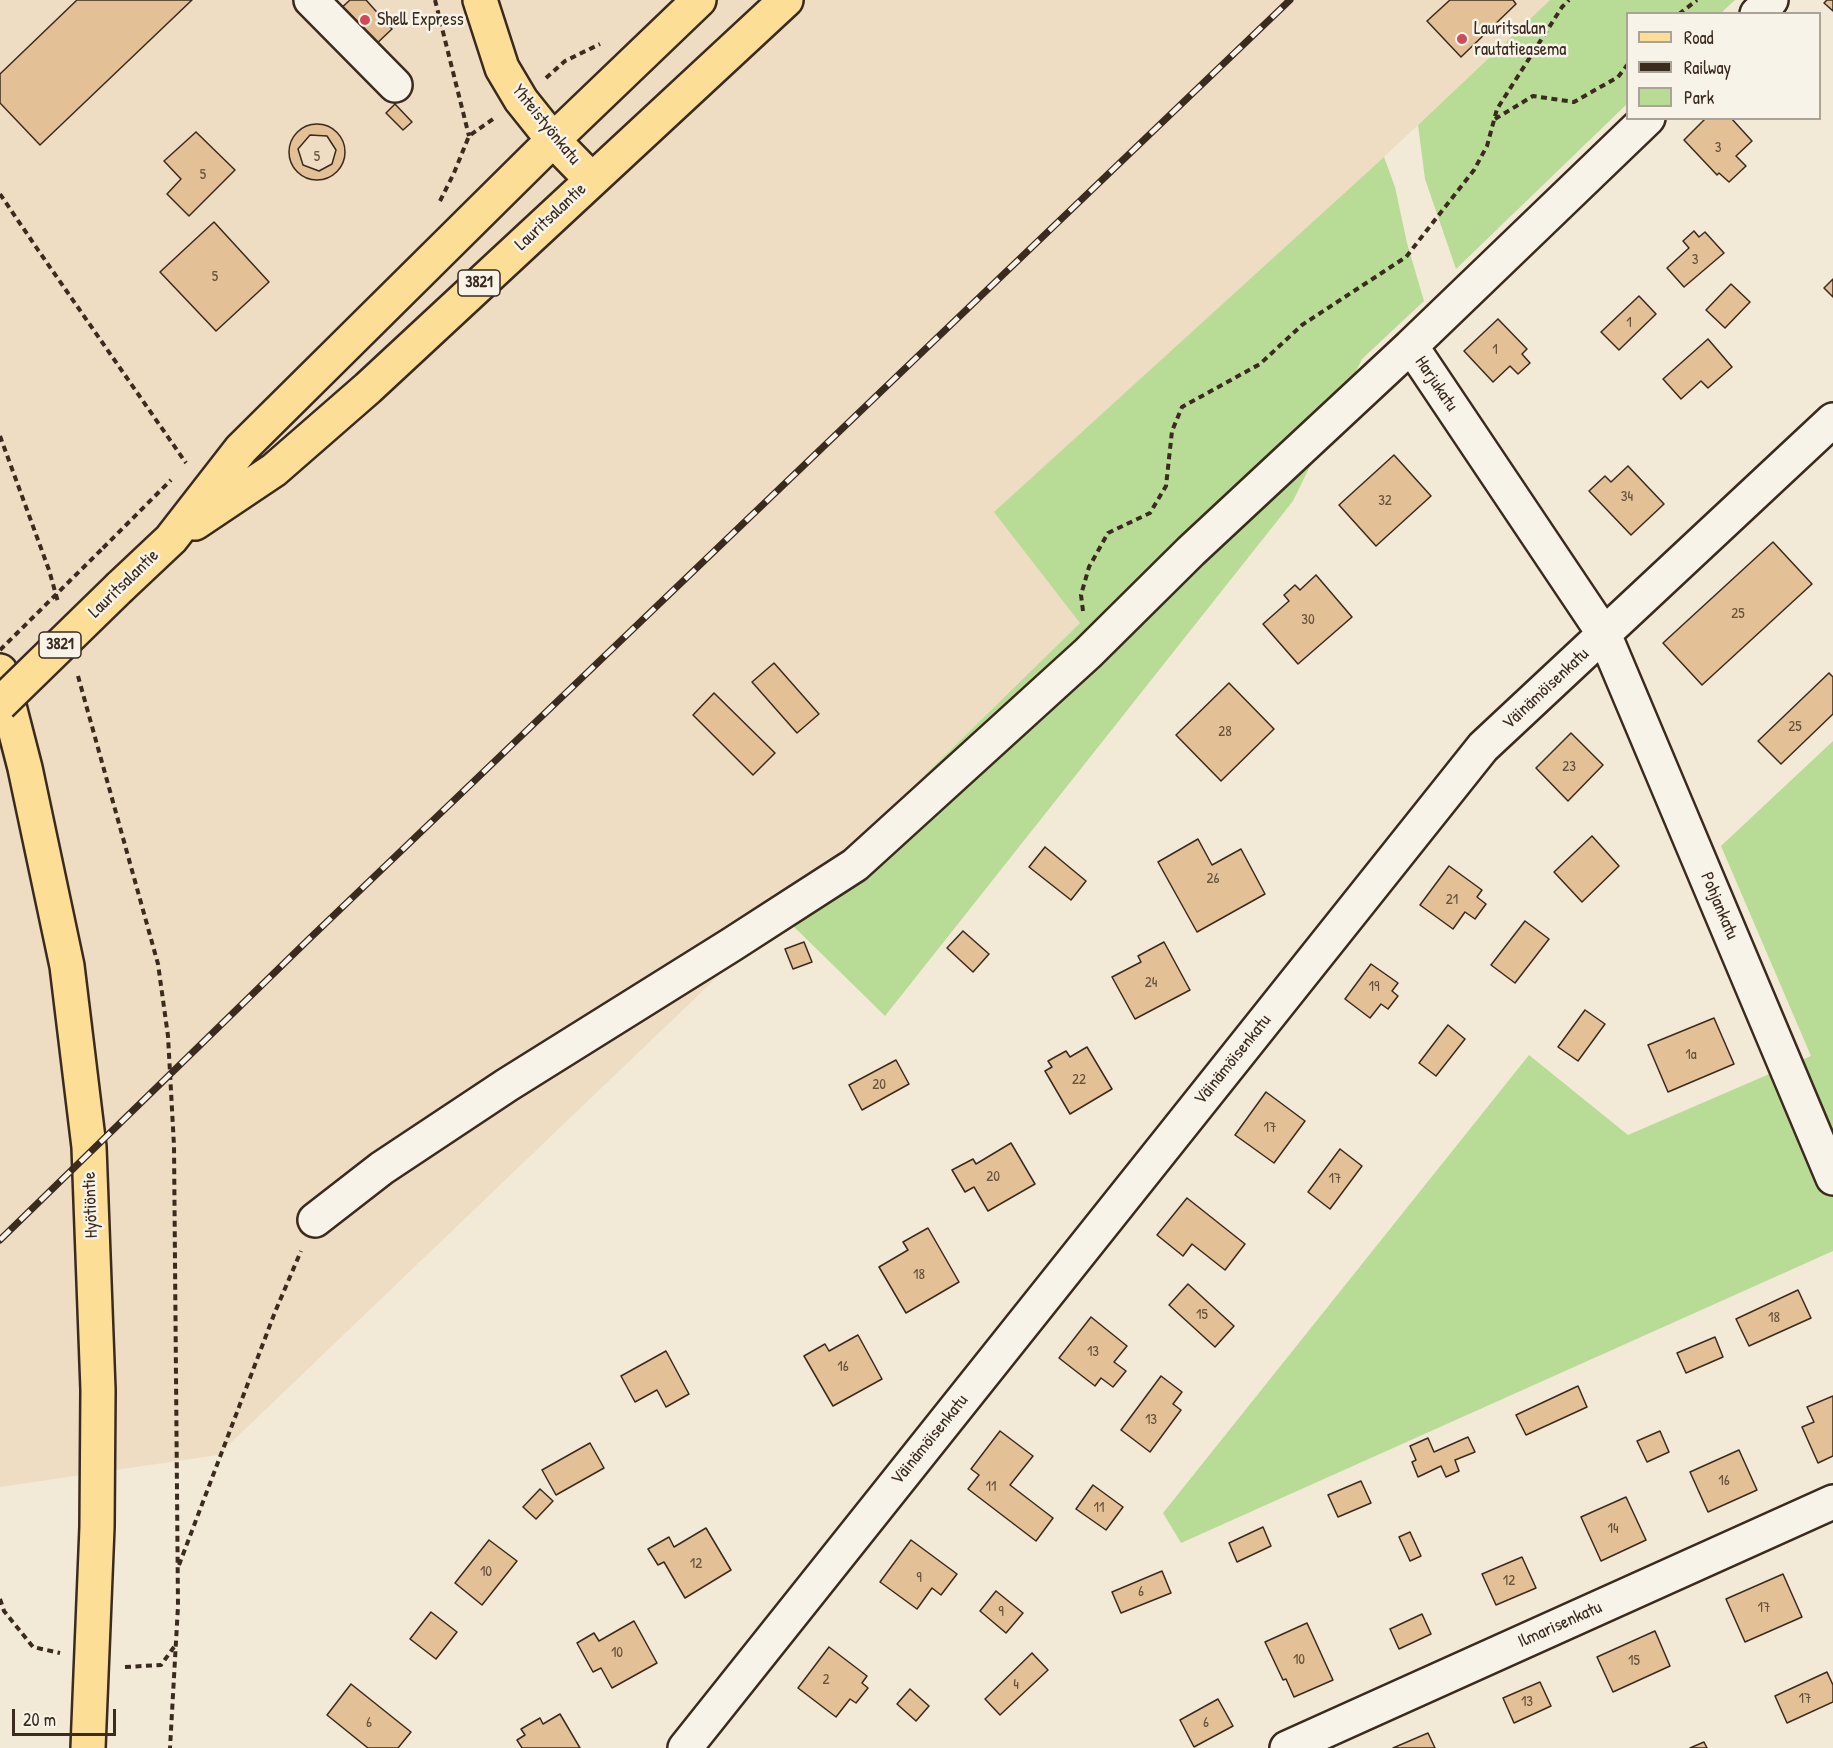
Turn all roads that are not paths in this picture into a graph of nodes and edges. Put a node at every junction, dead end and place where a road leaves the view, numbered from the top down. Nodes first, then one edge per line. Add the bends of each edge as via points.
1 (311, 0) edge
2 (480, 0) edge
3 (699, 0) edge
4 (786, 0) edge
5 (1771, 0) edge
6 (1759, 12) edge
7 (394, 85) dead end
8 (1646, 120) edge
9 (553, 140) junction
10 (591, 179) junction
11 (1411, 346) junction
12 (1833, 420) edge
13 (171, 539) junction
14 (1604, 634) junction
15 (0, 671) edge
16 (0, 704) edge
17 (1833, 1178) edge
18 (315, 1220) road end
19 (1833, 1502) edge
20 (87, 1748) edge
21 (685, 1748) edge
22 (1287, 1748) edge

1 - 7 street
2 - 9 main road, Yhteistyönkatu via 502,68
3 - 9 main road, Lauritsalantie
4 - 10 main road, Lauritsalantie / 3821
5 - 6 street
8 - 11 street, Harjukatu
9 - 10 main road, Yhteistyönkatu
9 - 13 main road, Lauritsalantie via 241,449
10 - 13 main road, Lauritsalantie / 3821 via 274,470
11 - 14 street, Harjukatu
11 - 18 street via 1191,550 1088,653 855,865 507,1085 382,1168
12 - 14 street, Väinämöisenkatu
13 - 16 main road, Lauritsalantie / 3821, bridge
14 - 17 street, Pohjankatu
14 - 21 street, Väinämöisenkatu via 1483,747
15 - 20 main road, Hyötiöntie via 67,966 89,1147 98,1390 97,1527
19 - 22 street, Ilmarisenkatu

